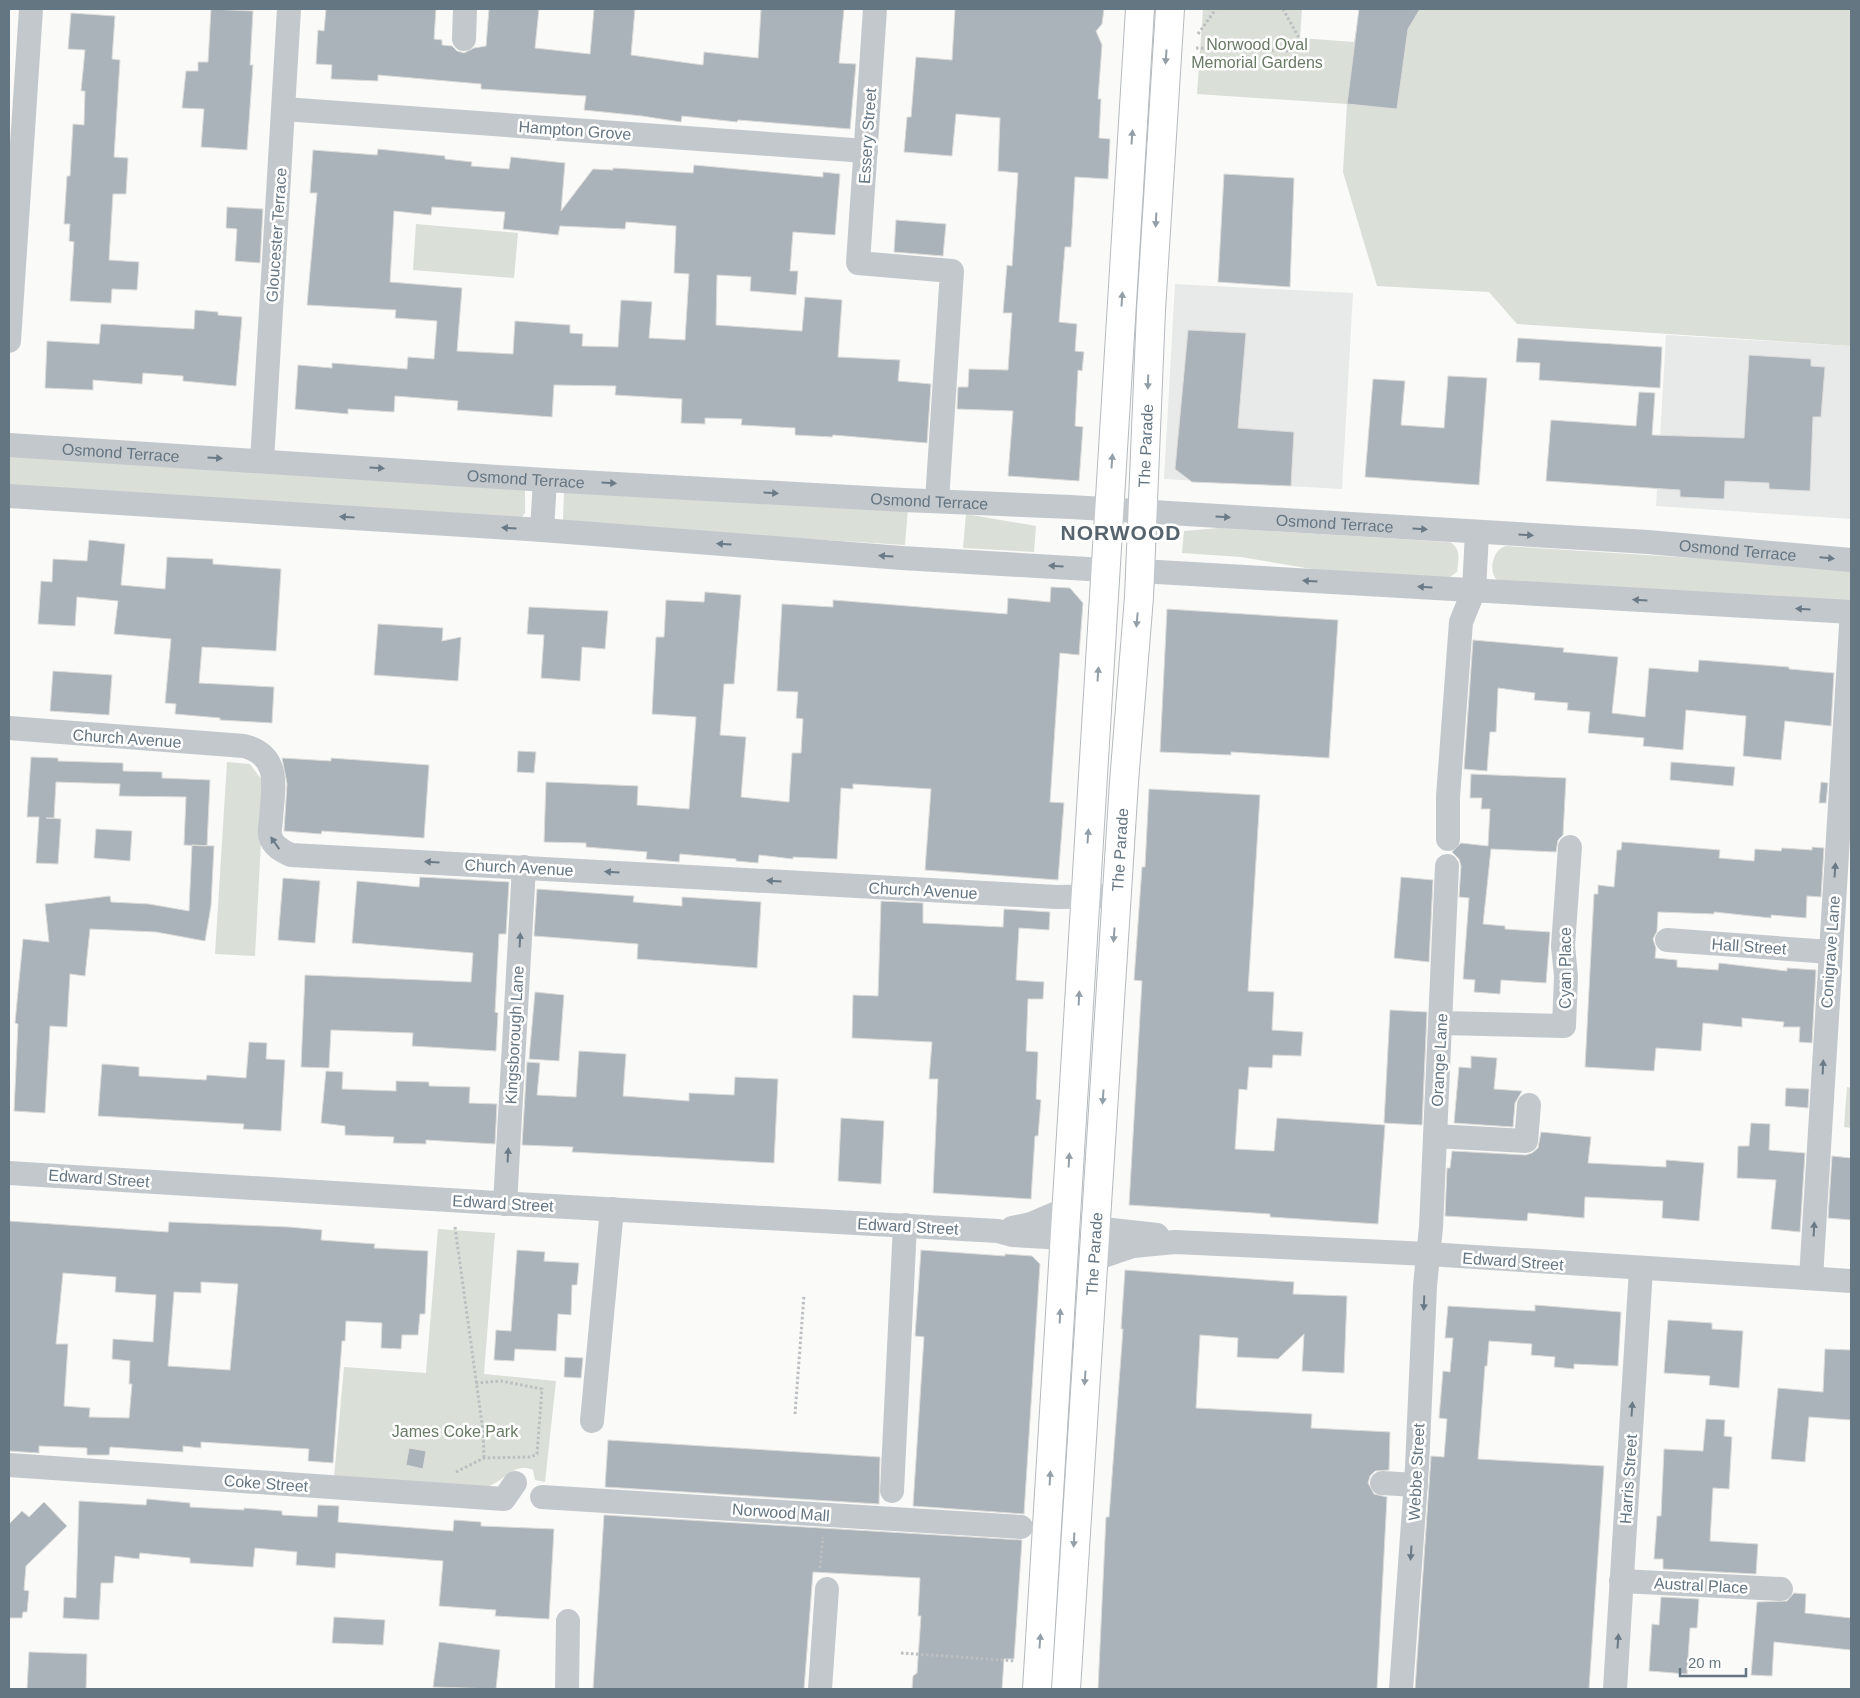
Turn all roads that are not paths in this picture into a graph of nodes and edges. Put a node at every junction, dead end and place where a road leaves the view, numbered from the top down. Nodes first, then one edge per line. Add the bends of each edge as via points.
1 (31, 9) edge
2 (289, 9) edge
3 (465, 9) edge
4 (875, 9) edge
5 (1140, 9) edge
6 (1170, 9) edge
7 (464, 39) dead end
8 (284, 109) junction
9 (866, 151) junction
10 (1131, 166) junction
11 (1160, 168) junction
12 (13, 186) edge
13 (9, 341) edge
14 (9, 445) edge
15 (262, 460) junction
16 (545, 480) junction
17 (9, 496) edge
18 (937, 502) junction
19 (1109, 510) junction
20 (1143, 513) junction
21 (542, 530) junction
22 (1477, 533) junction
23 (1851, 560) edge
24 (1105, 570) junction
25 (1140, 571) junction
26 (1474, 590) junction
27 (1851, 612) edge
28 (1851, 626) edge
29 (9, 728) edge
30 (1448, 839) dead end
31 (1570, 847) dead end
32 (1447, 866) dead end
33 (524, 867) junction
34 (1084, 896) junction
35 (1117, 896) junction
36 (1667, 940) dead end
37 (1830, 952) junction
38 (1441, 1023) junction
39 (1529, 1105) dead end
40 (1435, 1136) junction
41 (9, 1173) edge
42 (505, 1204) junction
43 (612, 1209) junction
44 (1066, 1209) junction
45 (905, 1225) junction
46 (1094, 1228) junction
47 (998, 1231) junction
48 (1064, 1238) junction
49 (1175, 1242) junction
50 (1428, 1254) junction
51 (1092, 1260) junction
52 (1641, 1269) junction
53 (1811, 1278) junction
54 (1851, 1281) edge
55 (592, 1421) dead end
56 (9, 1465) edge
57 (515, 1482) dead end
58 (1382, 1483) dead end
59 (1416, 1485) junction
60 (892, 1491) dead end
61 (542, 1497) dead end
62 (1021, 1527) dead end
63 (1622, 1581) junction
64 (1781, 1589) dead end
65 (827, 1590) road end
66 (568, 1621) dead end
67 (567, 1689) edge
68 (820, 1689) edge
69 (1037, 1689) edge
70 (1066, 1689) edge
71 (1401, 1689) edge
72 (1615, 1689) edge

1 - 12 street
2 - 8 street, Gloucester Terrace
3 - 7 street
4 - 9 street, Essery Street
10 -> 5 main road, The Parade
6 -> 11 main road, The Parade
8 - 9 street, Hampton Grove
8 - 15 street, Gloucester Terrace
9 - 18 street, Essery Street via 858,263 952,271
10 - 11 main road
19 -> 10 main road, The Parade
11 -> 20 main road, The Parade
12 - 13 street
14 -> 15 street, Osmond Terrace
15 -> 16 street, Osmond Terrace
16 -> 18 street, Osmond Terrace
16 - 21 street
21 -> 17 street
18 - 19 street, Osmond Terrace
19 - 20 street, Osmond Terrace
19 - 24 main road, The Parade
20 -> 22 street, Osmond Terrace
20 - 25 main road, The Parade
24 -> 21 street
22 -> 23 street, Osmond Terrace via 1648,542
22 - 26 street
24 - 25 main road
34 -> 24 main road, The Parade
26 -> 25 street
25 -> 35 main road, The Parade
27 -> 26 street
26 - 30 street via 1461,622 1448,797
37 -> 28 street, Conigrave Lane
33 -> 29 street, Church Avenue via 291,855 278,849 270,835 274,778 269,761 258,750 244,746
31 - 38 street, Cyan Place via 1563,946 1566,976 1564,1026
32 - 38 street, Orange Lane
34 -> 33 street, Church Avenue
42 -> 33 street, Kingsborough Lane
34 - 35 street, Church Avenue
44 -> 34 main road, The Parade
35 -> 46 main road, The Parade
36 - 37 street, Hall Street
53 -> 37 street, Conigrave Lane
38 - 40 street, Orange Lane
39 - 40 street via 1526,1141
40 - 50 street, Orange Lane
41 - 42 street, Edward Street
42 - 43 street, Edward Street
43 - 45 street, Edward Street
43 - 55 street
44 - 47 street, Edward Street via 1031,1224
44 - 48 main road, The Parade
45 - 47 street, Edward Street
45 - 60 street
46 - 48 main road
46 - 49 street, Edward Street via 1154,1234
46 - 51 main road, The Parade
47 - 48 street, Edward Street via 1012,1235
69 -> 48 main road, The Parade
49 - 50 street, Edward Street
49 - 51 street, Edward Street via 1132,1246
50 - 52 street, Edward Street
50 -> 59 street, Webbe Street
51 -> 70 main road, The Parade
52 - 53 street, Edward Street
63 -> 52 street, Harris Street
53 - 54 street, Edward Street
56 - 57 street, Coke Street via 504,1499
58 - 59 street
59 -> 71 street, Webbe Street
61 - 62 street, Norwood Mall
63 - 64 street, Austral Place
72 -> 63 street, Harris Street
65 - 68 street
66 - 67 street

